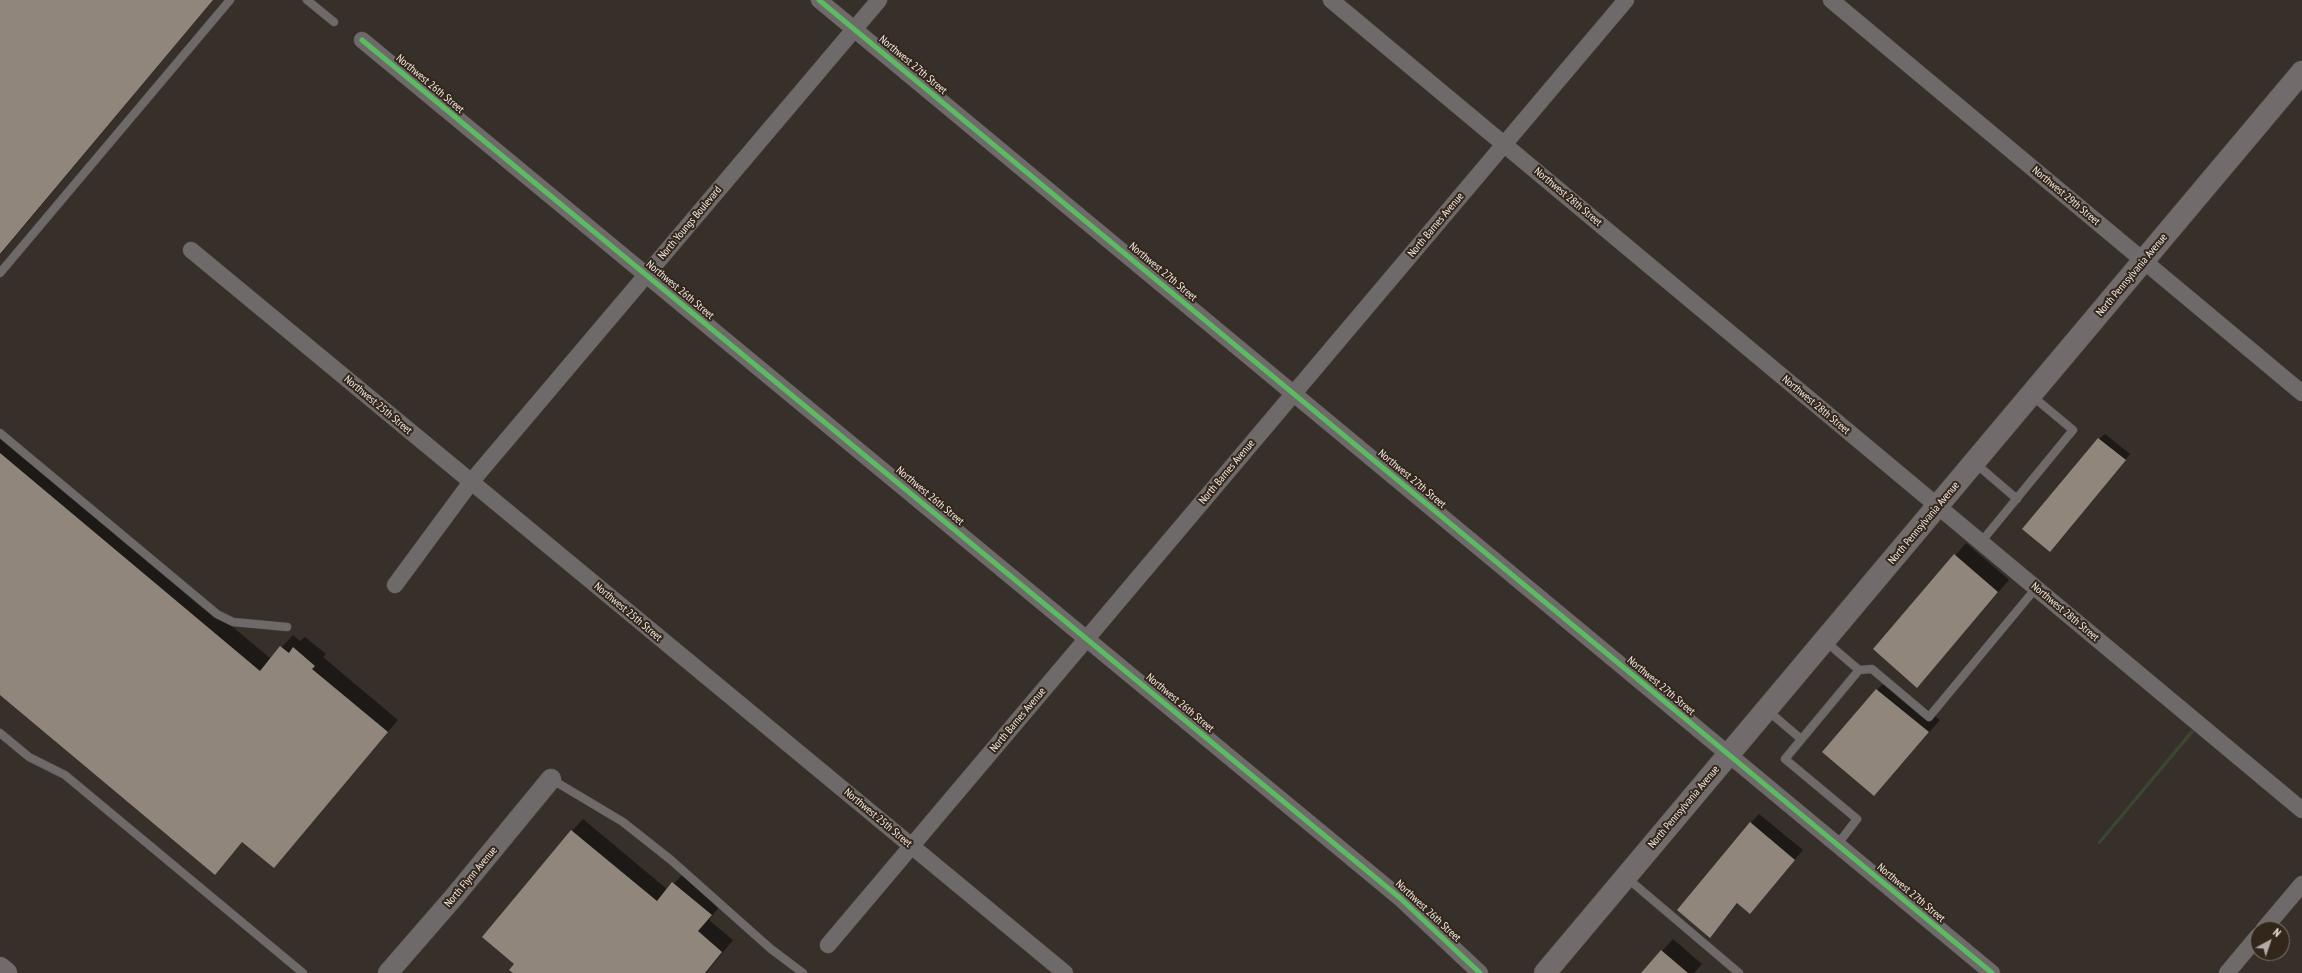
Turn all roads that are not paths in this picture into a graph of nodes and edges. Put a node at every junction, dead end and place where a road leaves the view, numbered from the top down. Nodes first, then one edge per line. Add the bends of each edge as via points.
1 (230, 0) edge
2 (307, 0) edge
3 (819, 0) edge
4 (879, 0) edge
5 (1331, 0) edge
6 (1626, 0) edge
7 (1831, 0) edge
8 (334, 22) dead end
9 (854, 29) junction
10 (362, 40) dead end
11 (2302, 72) edge
12 (1504, 144) junction
13 (191, 250) dead end
14 (2144, 260) junction
15 (0, 273) edge
16 (646, 275) junction
17 (1294, 393) junction
18 (2302, 393) edge
19 (2031, 395) junction
20 (0, 433) edge
21 (1975, 463) junction
22 (471, 482) junction
23 (2017, 498) junction
24 (1938, 507) junction
25 (1981, 542) junction
26 (394, 585) dead end
27 (2036, 588) junction
28 (287, 627) dead end
29 (1086, 638) junction
30 (1825, 640) junction
31 (1859, 670) junction
32 (1766, 710) junction
33 (0, 733) edge
34 (1801, 739) junction
35 (1729, 754) junction
36 (551, 779) joint
37 (2302, 810) edge
38 (1837, 845) junction
39 (911, 846) junction
40 (1626, 876) junction
41 (2302, 884) edge
42 (2271, 921) edge
43 (828, 945) dead end
44 (2250, 946) edge
45 (0, 968) edge
46 (6, 973) edge
47 (303, 973) edge
48 (388, 973) edge
49 (803, 973) edge
50 (1065, 973) edge
51 (1480, 973) edge
52 (1545, 973) edge
53 (1739, 973) edge
54 (1992, 973) edge
55 (2227, 973) edge

1 - 15 lane
2 - 8 lane
3 - 9 street, Northwest 27th Street
4 - 9 street, North Youngs Boulevard
5 - 12 street, Northwest 28th Street
6 - 12 street, North Barnes Avenue
7 - 14 street, Northwest 29th Street
9 - 16 street, North Youngs Boulevard
9 - 17 street, Northwest 27th Street
10 - 16 street, Northwest 26th Street
11 - 14 main road, North Pennsylvania Avenue
12 - 17 street, North Barnes Avenue
12 - 24 street, Northwest 28th Street
13 - 22 street, Northwest 25th Street
14 - 18 street, Northwest 29th Street
14 - 19 main road, North Pennsylvania Avenue
16 - 22 street, North Youngs Boulevard
16 - 29 street, Northwest 26th Street
17 - 29 street, North Barnes Avenue
17 - 35 street, Northwest 27th Street
19 - 21 main road, North Pennsylvania Avenue
19 - 23 lane via 2073,430
20 - 28 lane via 217,614 233,622
21 - 23 lane
21 - 24 main road, North Pennsylvania Avenue
22 - 26 street, North Youngs Boulevard
22 - 39 street, Northwest 25th Street
23 - 25 lane
24 - 25 street, Northwest 28th Street
24 - 30 main road, North Pennsylvania Avenue
25 - 27 street, Northwest 28th Street
27 - 31 lane via 1929,717 1872,669
27 - 37 street, Northwest 28th Street
29 - 39 street, North Barnes Avenue
29 - 51 street, Northwest 26th Street via 1400,898
30 - 31 lane
30 - 32 main road, North Pennsylvania Avenue
31 - 34 lane
32 - 34 lane
32 - 35 main road, North Pennsylvania Avenue
33 - 47 lane via 29,757 65,775
34 - 38 lane via 1785,759 1857,819
35 - 38 street, Northwest 27th Street
35 - 40 main road, North Pennsylvania Avenue
36 - 48 street, North Flynn Avenue
36 - 49 lane via 624,822
38 - 54 street, Northwest 27th Street
39 - 43 street, North Barnes Avenue
39 - 50 street, Northwest 25th Street
40 - 52 main road, North Pennsylvania Avenue
40 - 53 lane
41 - 42 street
44 - 55 street
45 - 46 main road

